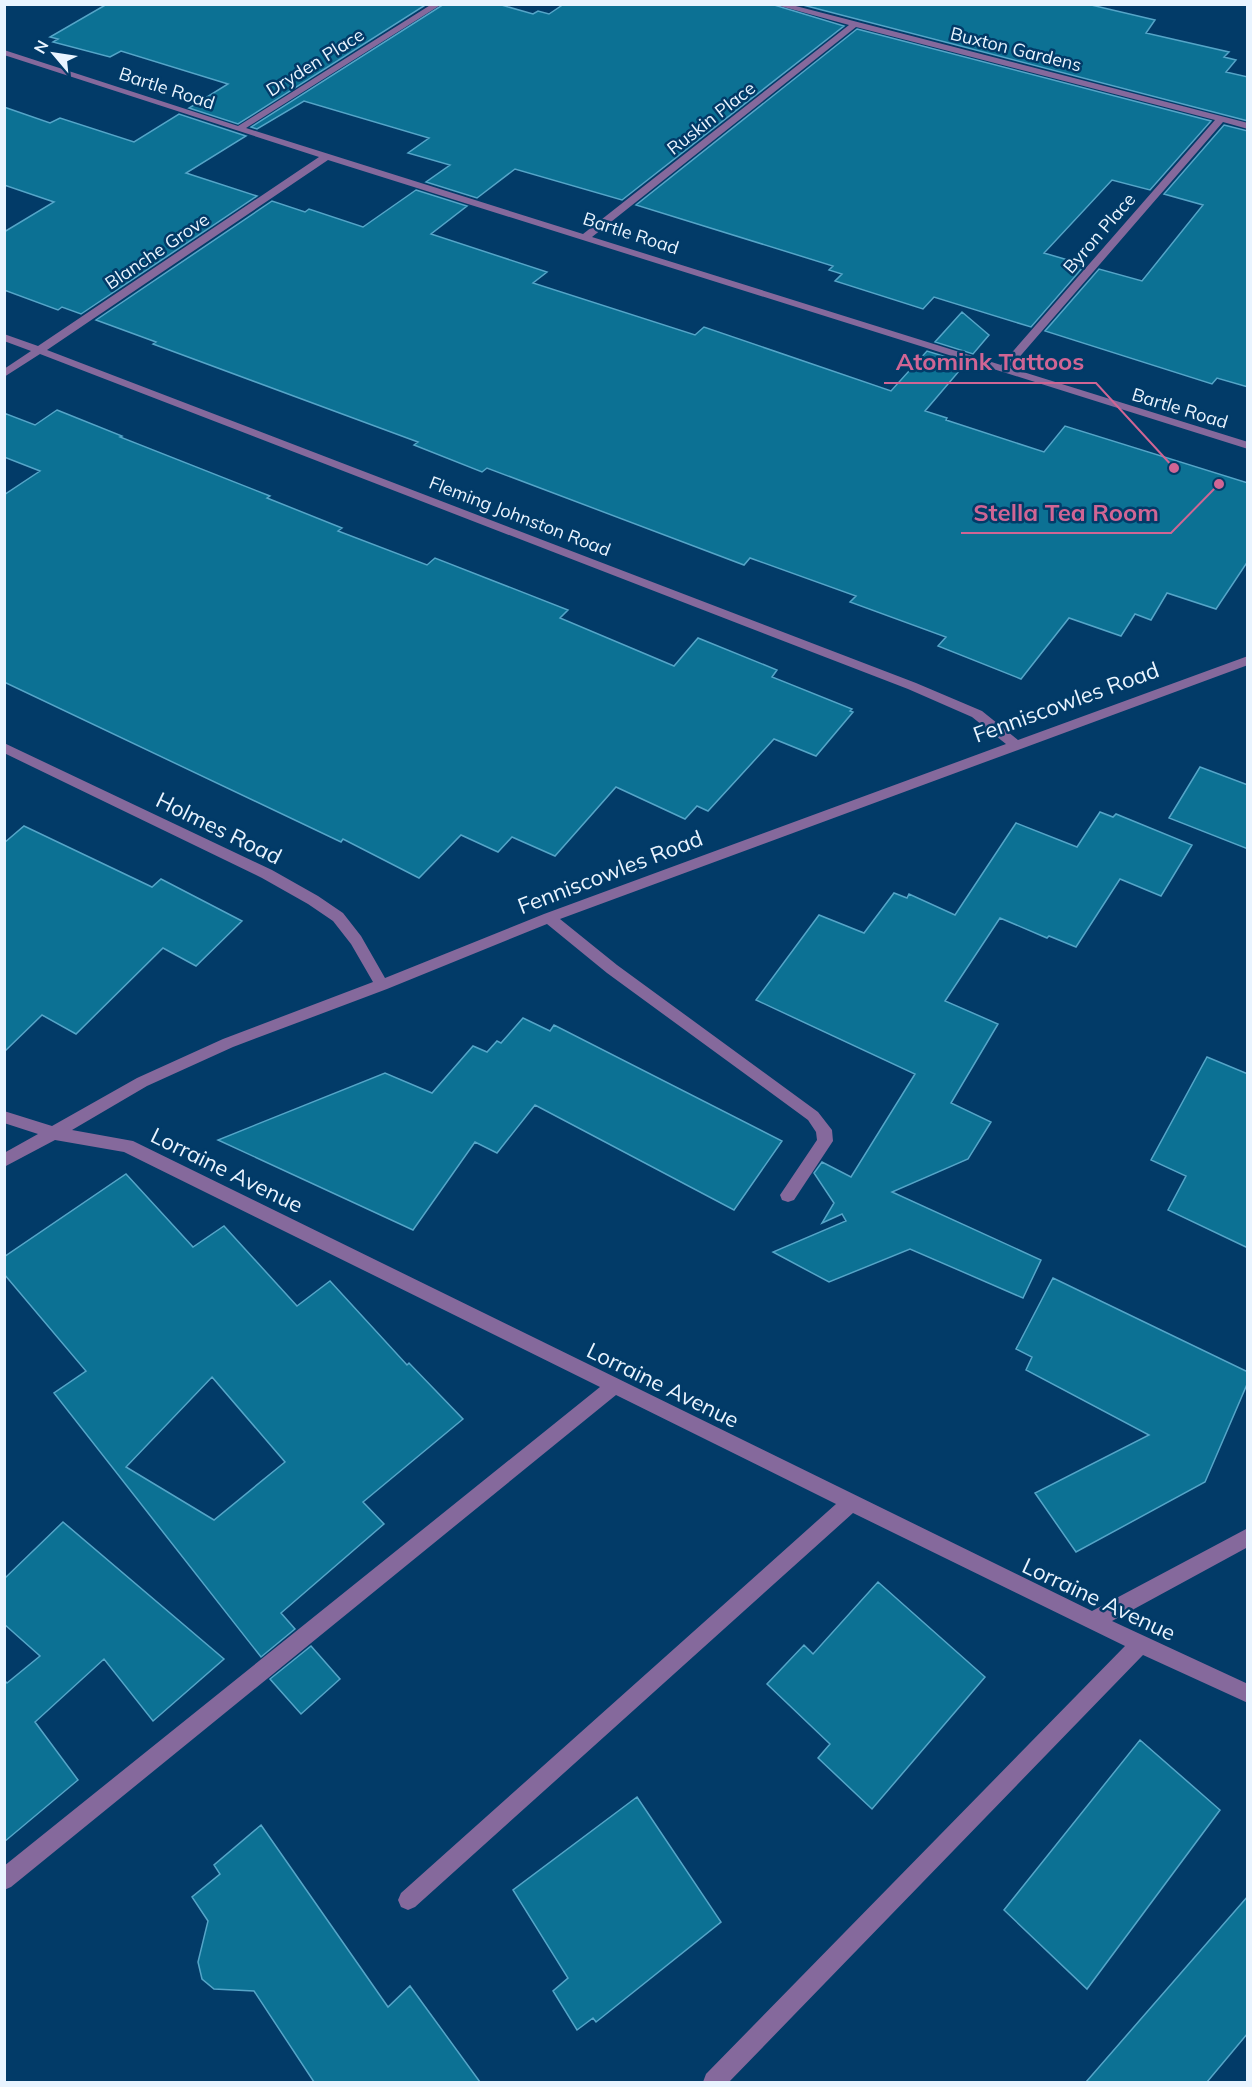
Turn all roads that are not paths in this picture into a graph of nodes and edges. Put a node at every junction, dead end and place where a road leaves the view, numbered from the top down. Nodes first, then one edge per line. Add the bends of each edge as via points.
1 (438, 4) edge
2 (777, 4) edge
3 (855, 24) junction
4 (4, 52) edge
5 (1221, 119) junction
6 (1248, 126) edge
7 (239, 129) junction
8 (327, 156) junction
9 (587, 237) junction
10 (4, 337) edge
11 (39, 351) junction
12 (1002, 370) junction
13 (4, 374) edge
14 (1248, 446) edge
15 (1248, 660) edge
16 (1014, 744) junction
17 (4, 747) edge
18 (549, 918) junction
19 (382, 985) junction
20 (4, 1117) edge
21 (54, 1132) junction
22 (4, 1161) edge
23 (788, 1195) dead end
24 (614, 1386) junction
25 (851, 1503) junction
26 (1248, 1537) edge
27 (1092, 1621) junction
28 (1141, 1643) junction
29 (1248, 1694) edge
30 (4, 1880) edge
31 (408, 1900) dead end
32 (714, 2082) edge

1 - 7 street, Dryden Place
2 - 3 street, Buxton Gardens
3 - 5 street, Buxton Gardens
3 - 9 street, Ruskin Place
4 - 7 street, Bartle Road
5 - 6 street, Buxton Gardens
5 - 12 street, Byron Place
7 - 8 street, Bartle Road
8 - 9 street, Bartle Road
8 - 11 street, Blanche Grove
9 - 12 street, Bartle Road
10 - 11 street, Fleming Johnston Road
11 - 13 street, Blanche Grove
11 - 16 street, Fleming Johnston Road via 912,686 977,714
12 - 14 street, Bartle Road
15 - 16 street, Fenniscowles Road
16 - 18 street, Fenniscowles Road
17 - 19 street, Holmes Road via 313,900 338,917
18 - 19 street, Fenniscowles Road
18 - 23 street via 813,1116 824,1130 825,1141
19 - 21 street, Fenniscowles Road via 228,1043 142,1083
20 - 21 street, Lorraine Avenue
21 - 22 street, Fenniscowles Road
21 - 24 street, Lorraine Avenue via 127,1146
24 - 25 street, Lorraine Avenue
24 - 30 street
25 - 27 street, Lorraine Avenue
25 - 31 street
26 - 27 street
27 - 28 street, Lorraine Avenue
28 - 29 street, Lorraine Avenue
28 - 32 street

